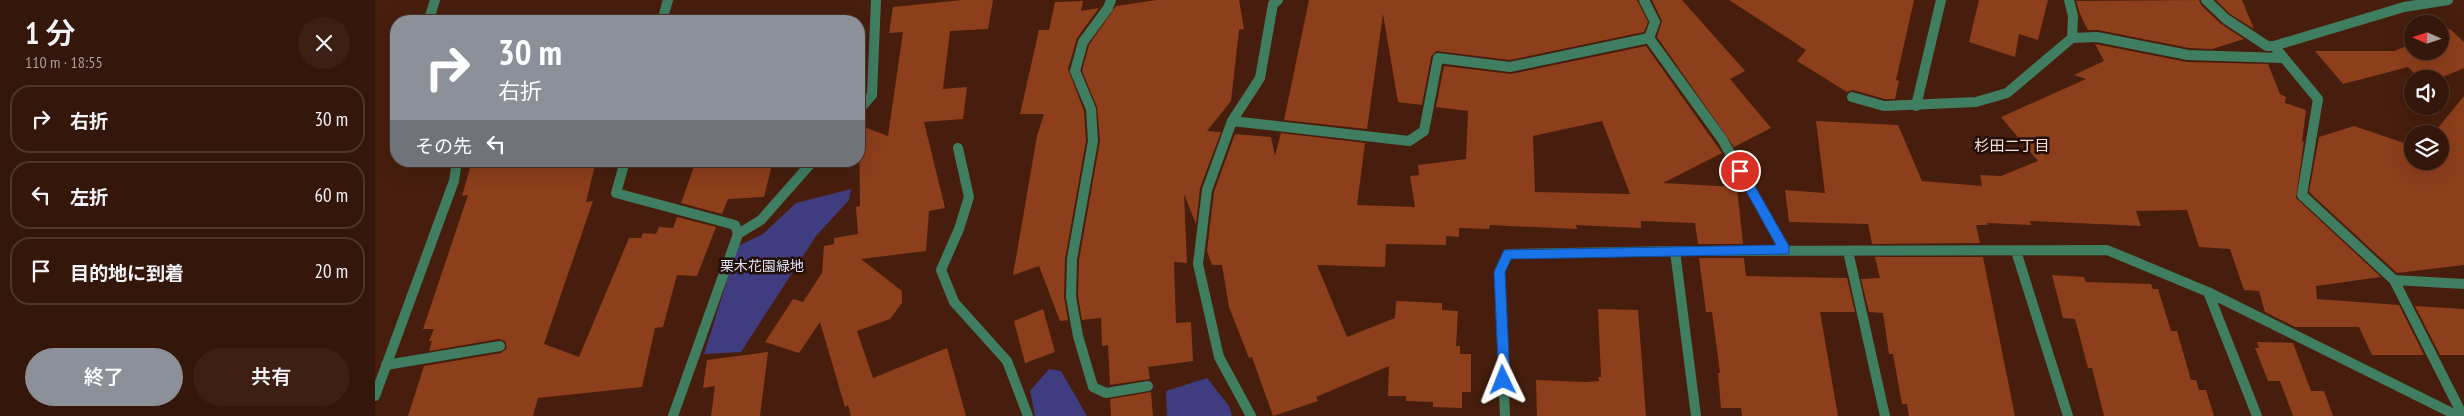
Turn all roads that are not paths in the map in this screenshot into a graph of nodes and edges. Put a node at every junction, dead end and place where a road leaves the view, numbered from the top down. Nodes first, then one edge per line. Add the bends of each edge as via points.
1 (435, 0) edge
2 (667, 0) edge
3 (876, 0) edge
4 (1111, 0) edge
5 (1278, 0) edge
6 (1644, 0) edge
7 (1941, 0) edge
8 (2069, 0) edge
9 (2206, 0) edge
10 (2448, 0) edge
11 (430, 15) edge
12 (663, 15) edge
13 (1649, 38) junction
14 (2072, 38) junction
15 (2274, 46) junction
16 (2282, 58) junction
17 (1852, 97) dead end
18 (865, 103) edge
19 (1916, 106) junction
20 (1231, 121) junction
21 (958, 148) dead end
22 (456, 167) edge
23 (623, 167) edge
24 (808, 167) edge
25 (738, 234) junction
26 (1675, 250) junction
27 (1785, 250) junction
28 (1848, 251) junction
29 (2016, 251) junction
30 (2394, 280) junction
31 (2464, 284) edge
32 (2208, 292) junction
33 (500, 346) dead end
34 (386, 365) junction
35 (1148, 386) dead end
36 (375, 396) edge
37 (673, 416) edge
38 (1028, 416) edge
39 (1251, 416) edge
40 (1505, 416) edge
41 (1696, 416) edge
42 (1885, 416) edge
43 (2068, 416) edge
44 (2257, 416) edge
45 (2458, 416) edge
46 (2463, 416) edge

1 - 11 street
2 - 12 street
3 - 18 street via 872,95
4 - 35 street via 1083,42 1075,71 1091,109 1093,141 1072,259 1071,297 1093,387 1106,393
5 - 20 street via 1273,4 1260,78
6 - 13 street via 1655,22
7 - 19 street
8 - 14 street via 2073,16
9 - 15 street via 2234,24 2267,46
10 - 15 street via 2404,7
13 - 20 street via 1510,67 1438,58 1425,132 1409,141
13 - 27 street via 1722,139
14 - 16 street via 2097,37 2188,55
14 - 19 street via 2007,93 1976,102
15 - 16 street
16 - 30 street via 2318,99 2302,195
17 - 19 street via 1884,106
20 - 39 street via 1207,190 1198,264 1219,357
21 - 38 street via 969,197 941,270 954,302 1007,361
22 - 34 street via 454,181
23 - 25 street via 616,192 735,225
24 - 25 street via 761,220
25 - 37 street
26 - 27 street
26 - 40 street via 1508,254 1499,272
26 - 41 street
27 - 28 street
28 - 29 street
28 - 42 street
29 - 32 street via 2107,250
29 - 43 street
30 - 31 street
30 - 46 street
32 - 44 street
32 - 45 street
33 - 34 street
34 - 36 street

